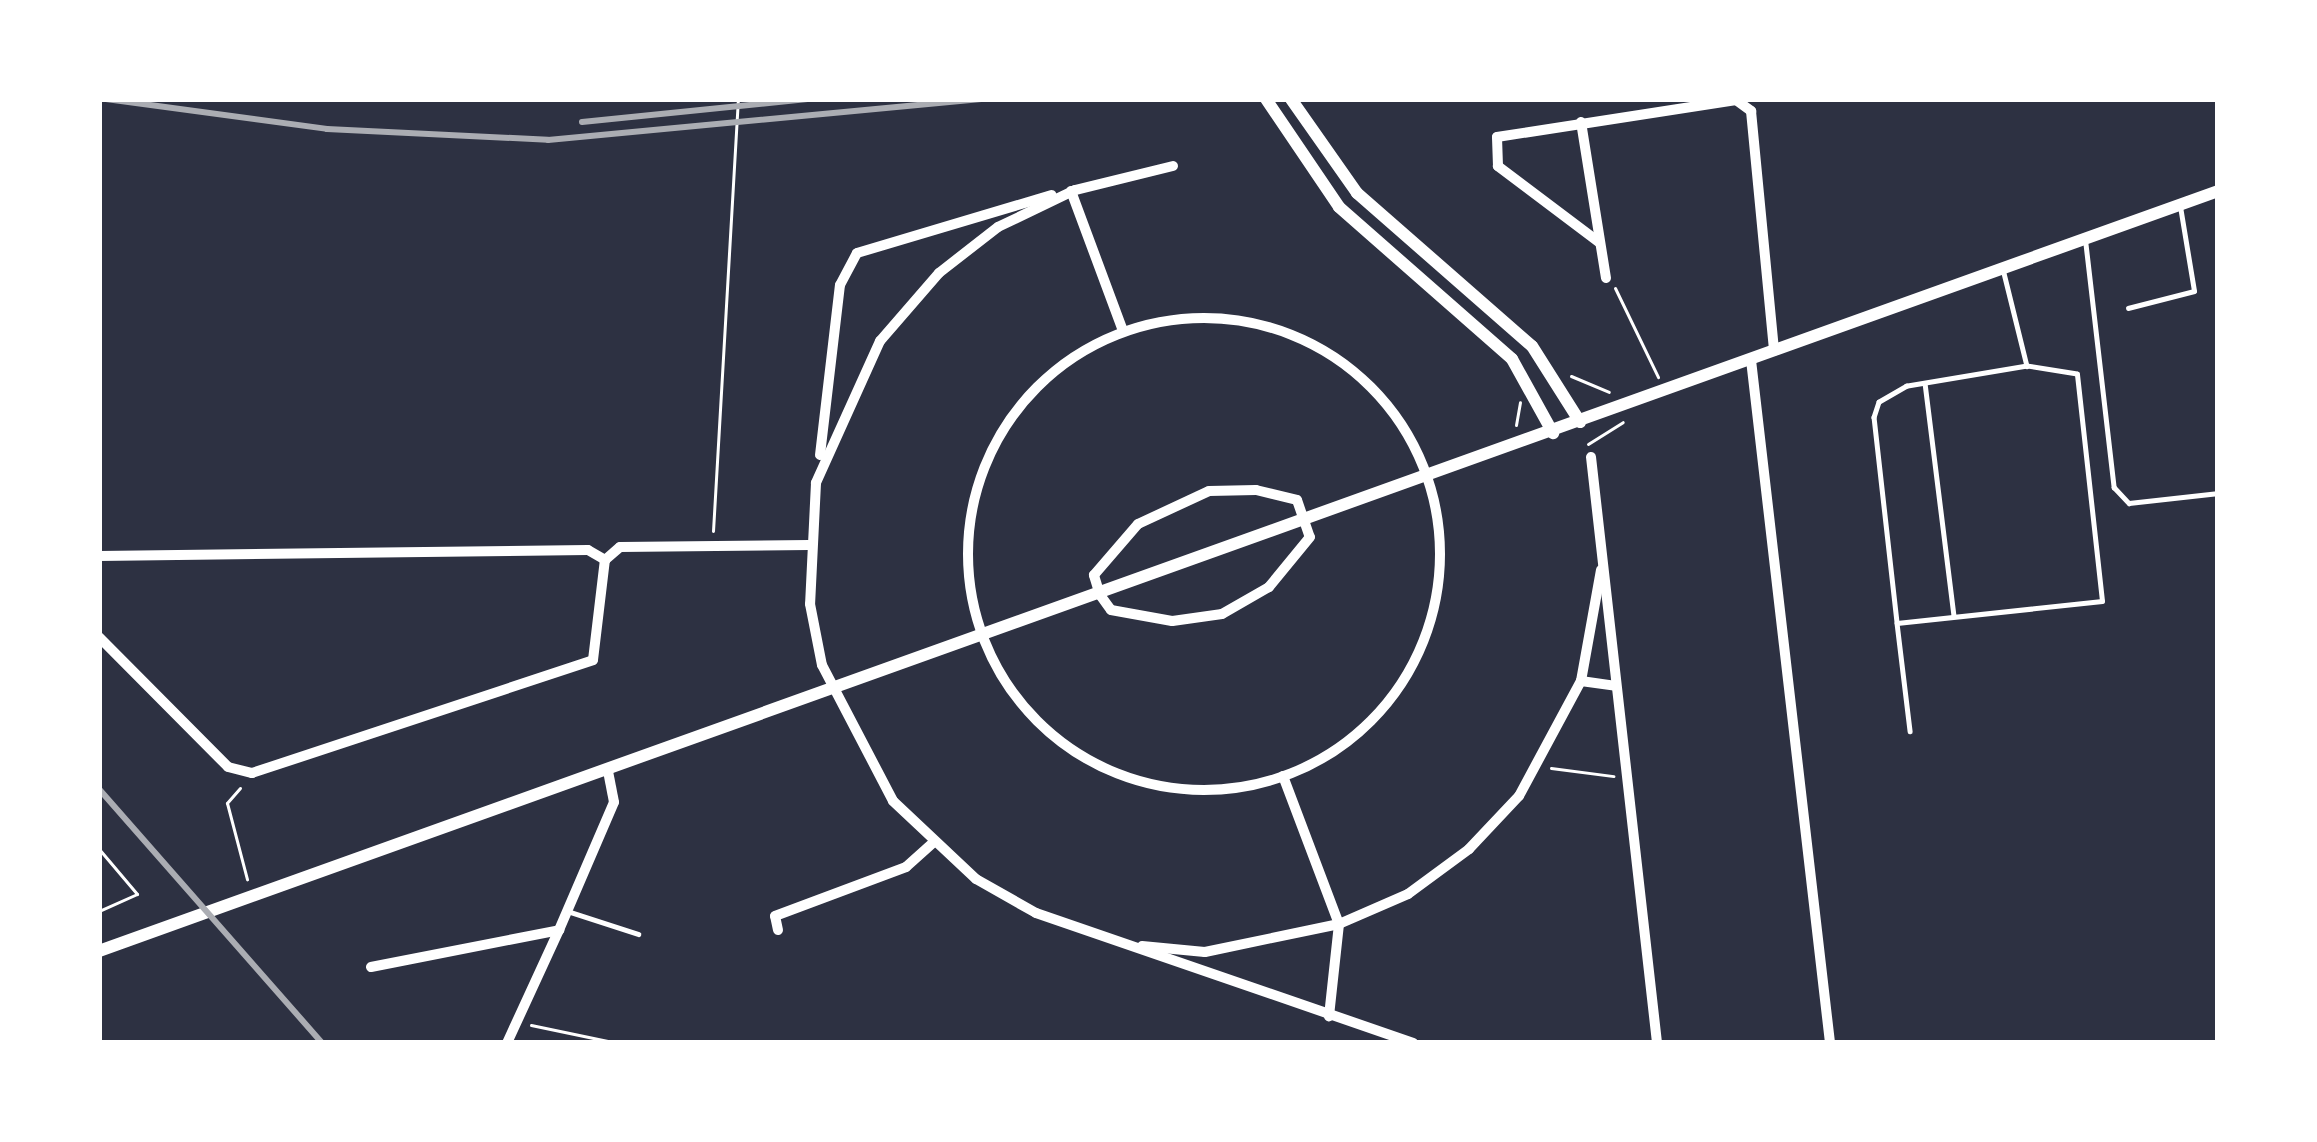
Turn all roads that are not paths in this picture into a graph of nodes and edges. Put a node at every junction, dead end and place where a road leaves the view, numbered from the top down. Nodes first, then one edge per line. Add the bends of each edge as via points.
1 (1293, 102) edge
2 (1270, 106) edge
3 (1581, 122) junction
4 (1173, 166) dead end
5 (1075, 190) junction
6 (2218, 191) edge
7 (2180, 204) junction
8 (2085, 238) junction
9 (1600, 243) junction
10 (2002, 268) junction
11 (1606, 278) road end
12 (2128, 308) dead end
13 (1124, 331) junction
14 (1774, 351) junction
15 (1751, 359) junction
16 (2027, 366) junction
17 (1925, 383) junction
18 (1580, 422) junction
19 (1553, 433) junction
20 (1591, 458) dead end
21 (1429, 475) junction
22 (816, 484) junction
23 (2218, 493) edge
24 (1307, 519) junction
25 (809, 545) junction
26 (99, 556) edge
27 (605, 560) junction
28 (1601, 570) junction
29 (1100, 595) junction
30 (1954, 615) junction
31 (1897, 623) junction
32 (984, 636) junction
33 (99, 637) edge
34 (1581, 681) junction
35 (1616, 686) junction
36 (832, 692) junction
37 (1910, 731) dead end
38 (608, 771) junction
39 (1283, 776) junction
40 (933, 843) junction
41 (567, 911) junction
42 (1339, 924) junction
43 (559, 930) junction
44 (778, 930) dead end
45 (638, 934) dead end
46 (1126, 945) junction
47 (99, 951) edge
48 (371, 968) dead end
49 (1329, 1016) junction
50 (507, 1043) edge
51 (1413, 1043) edge
52 (1657, 1043) edge
53 (1830, 1043) edge

1 - 18 street via 1357,193 1532,346
2 - 19 street via 1339,207 1512,359
3 - 9 street
3 - 9 street via 1497,137 1491,158
3 - 14 street via 1736,100 1751,111
4 - 5 street
5 - 13 street
5 - 22 street via 968,247 905,306 851,389
5 - 22 street via 857,253 840,285
6 - 7 street
7 - 8 street
7 - 12 lane via 2194,291
8 - 10 street
8 - 23 lane via 2114,487 2129,503
9 - 11 street
10 - 14 street
10 - 16 lane
13 - 21 street via 1208,318 1293,334 1385,399
13 - 32 street via 1050,376 987,463 967,563
14 - 15 street
15 - 18 street
15 - 53 street
16 - 17 lane
16 - 30 lane via 2077,374 2102,601
17 - 30 lane
17 - 31 lane via 1889,393 1874,417
18 - 19 street
19 - 21 street
20 - 28 street
21 - 24 street
21 - 39 street via 1441,546 1420,652 1354,738
22 - 25 street
24 - 29 street
24 - 29 street via 1295,561 1222,614 1135,618
24 - 29 street via 1297,500 1256,490 1168,505 1115,545 1094,575
25 - 27 street via 620,547
25 - 36 street via 810,604
26 - 27 street via 588,550
27 - 33 street via 593,660 252,773 228,767
28 - 34 street
28 - 35 street
29 - 32 street
30 - 31 lane
31 - 37 lane
32 - 36 street
32 - 39 street via 1028,711 1097,768 1195,792
34 - 35 street
34 - 42 street via 1537,767 1469,849 1408,894
35 - 52 street
36 - 38 street
36 - 40 street via 862,758
38 - 41 street via 614,802
38 - 47 street
39 - 42 street
40 - 44 street via 906,867 775,916
40 - 46 street via 1036,914
41 - 43 street
41 - 45 lane
42 - 46 street via 1205,952
42 - 49 street
43 - 48 street
43 - 50 street
46 - 49 street
49 - 51 street

